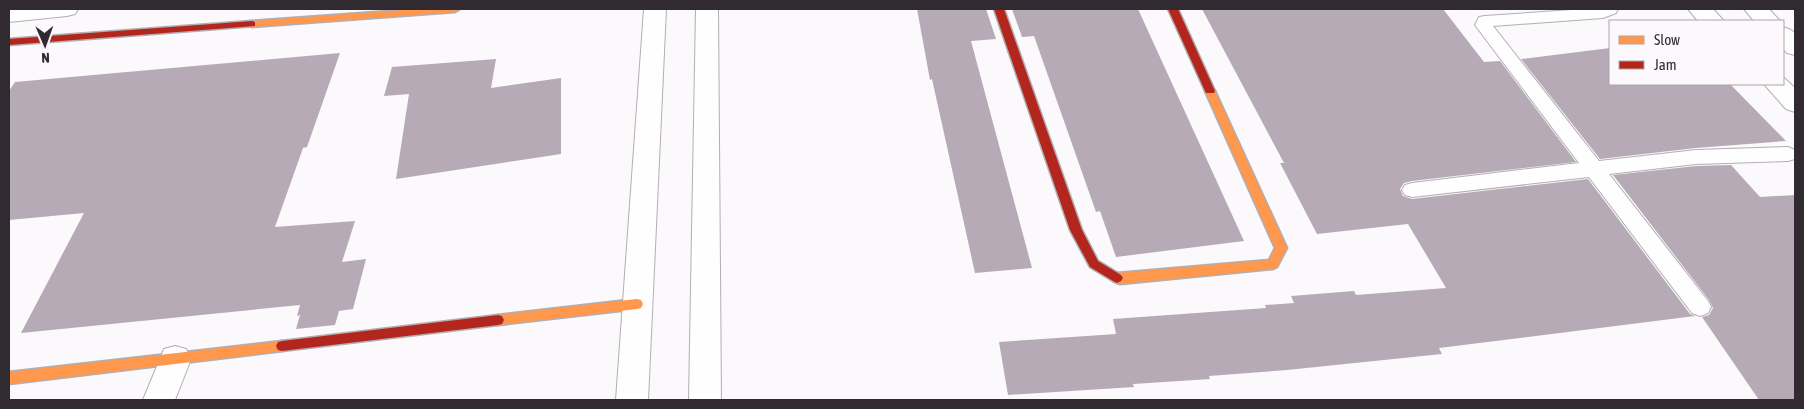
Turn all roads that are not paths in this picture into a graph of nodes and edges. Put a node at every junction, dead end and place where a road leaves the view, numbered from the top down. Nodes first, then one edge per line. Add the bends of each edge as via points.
1 (67, 9) edge
2 (455, 9) edge
3 (654, 9) edge
4 (707, 9) edge
5 (999, 9) edge
6 (1173, 9) edge
7 (1610, 9) edge
8 (1699, 9) edge
9 (1755, 9) edge
10 (9, 15) edge
11 (1711, 20) edge
12 (1767, 20) edge
13 (1784, 36) edge
14 (9, 42) edge
15 (1795, 47) edge
16 (1777, 85) edge
17 (1795, 102) edge
18 (1788, 154) dead end
19 (1592, 169) junction
20 (1412, 190) dead end
21 (637, 304) junction
22 (1700, 308) dead end
23 (175, 358) junction
24 (9, 378) edge
25 (159, 400) edge
26 (632, 400) edge
27 (705, 400) edge

1 - 10 street
2 - 14 street
3 - 21 street
4 - 27 street
5 - 6 street via 1076,230 1094,264 1120,279 1273,264 1281,248
7 - 19 lane via 1603,13 1485,21 1482,25
8 - 11 street
9 - 12 street
13 - 15 street
16 - 17 street
18 - 19 lane via 1696,157
19 - 20 lane
19 - 22 lane
21 - 23 street
21 - 26 street
23 - 24 street
23 - 25 street

